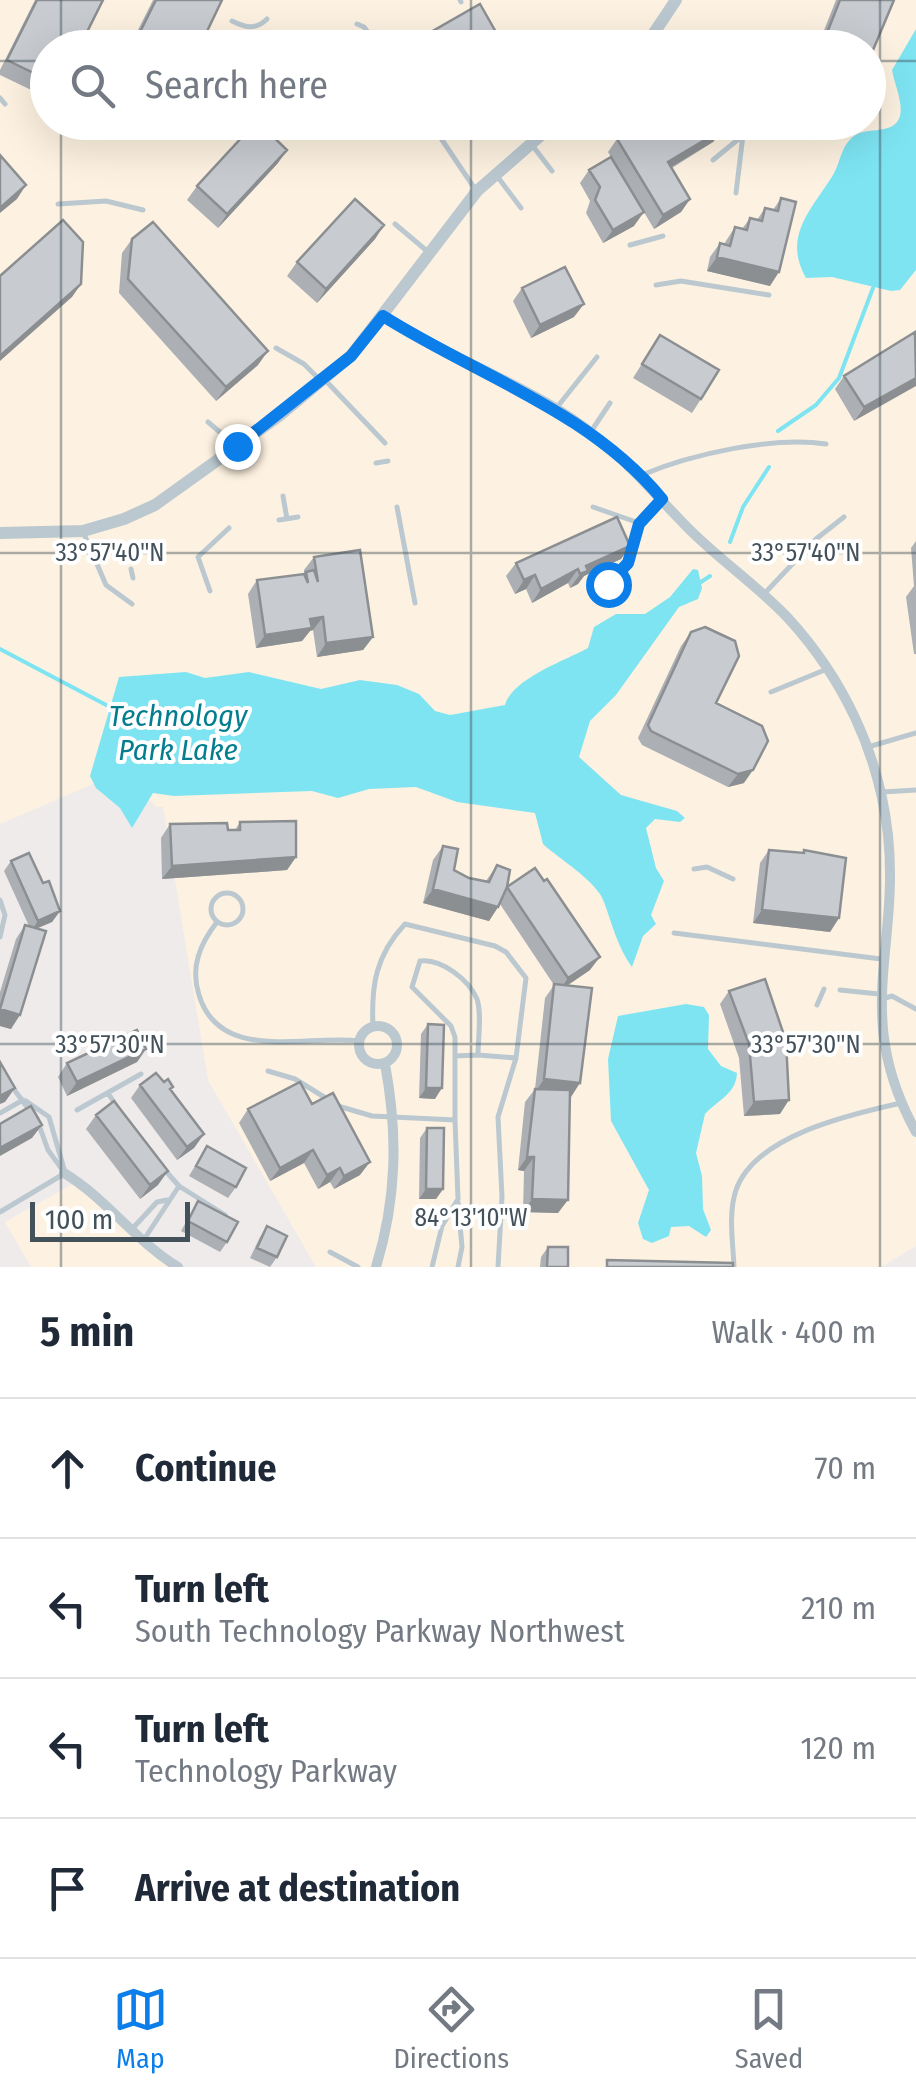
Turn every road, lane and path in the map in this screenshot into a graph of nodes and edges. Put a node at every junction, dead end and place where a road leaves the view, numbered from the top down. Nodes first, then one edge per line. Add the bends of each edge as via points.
1 (676, 0) edge
2 (268, 19) dead end
3 (232, 21) dead end
4 (356, 24) dead end
5 (366, 30) edge
6 (658, 30) edge
7 (442, 140) edge
8 (534, 140) edge
9 (737, 140) edge
10 (742, 140) edge
11 (530, 143) junction
12 (713, 160) dead end
13 (552, 171) dead end
14 (495, 174) junction
15 (477, 191) junction
16 (736, 194) dead end
17 (58, 204) dead end
18 (520, 208) dead end
19 (143, 210) dead end
20 (394, 224) dead end
21 (662, 236) dead end
22 (630, 245) dead end
23 (427, 252) junction
24 (656, 285) dead end
25 (770, 295) dead end
26 (383, 316) junction
27 (276, 348) dead end
28 (596, 357) dead end
29 (322, 380) junction
30 (610, 403) dead end
31 (556, 409) junction
32 (208, 422) dead end
33 (590, 433) junction
34 (384, 443) dead end
35 (826, 444) dead end
36 (237, 446) junction
37 (388, 461) dead end
38 (376, 462) dead end
39 (642, 475) junction
40 (283, 496) dead end
41 (662, 499) junction
42 (397, 507) dead end
43 (593, 507) dead end
44 (298, 516) dead end
45 (844, 518) dead end
46 (639, 524) junction
47 (229, 528) dead end
48 (83, 531) junction
49 (0, 533) edge
50 (131, 569) dead end
51 (132, 578) dead end
52 (608, 584) dead end
53 (210, 591) dead end
54 (762, 596) junction
55 (414, 603) dead end
56 (132, 604) dead end
57 (827, 670) junction
58 (771, 692) dead end
59 (916, 732) edge
60 (868, 748) junction
61 (916, 790) edge
62 (882, 792) junction
63 (694, 869) dead end
64 (733, 879) dead end
65 (0, 900) edge
66 (217, 922) junction
67 (674, 933) dead end
68 (0, 937) edge
69 (881, 960) junction
70 (824, 989) dead end
71 (840, 990) dead end
72 (880, 997) junction
73 (818, 1005) dead end
74 (916, 1009) edge
75 (374, 1026) junction
76 (358, 1041) junction
77 (478, 1055) junction
78 (454, 1056) junction
79 (516, 1058) junction
80 (385, 1064) junction
81 (268, 1071) dead end
82 (141, 1074) dead end
83 (6, 1077) edge
84 (108, 1093) junction
85 (23, 1100) junction
86 (902, 1103) junction
87 (77, 1110) dead end
88 (0, 1113) edge
89 (122, 1114) edge
90 (393, 1114) junction
91 (456, 1120) junction
92 (916, 1132) edge
93 (152, 1155) edge
94 (64, 1173) junction
95 (179, 1186) junction
96 (458, 1199) junction
97 (167, 1200) junction
98 (0, 1212) edge
99 (236, 1221) edge
100 (130, 1232) junction
101 (142, 1242) junction
102 (330, 1252) dead end
103 (178, 1267) edge
104 (358, 1267) edge
105 (376, 1267) edge
106 (432, 1267) edge
107 (458, 1267) edge
108 (498, 1267) edge
109 (734, 1267) edge

1 - 6 street
2 - 3 lane via 244,28
4 - 5 lane
7 - 15 lane
8 - 11 street
9 - 12 lane
10 - 16 lane
11 - 13 lane
11 - 14 street
14 - 15 street
14 - 18 lane
15 - 23 street
17 - 19 lane via 106,201
20 - 23 lane
21 - 22 lane
23 - 26 street
24 - 25 lane via 682,281
26 - 29 street
26 - 31 street
27 - 29 lane
28 - 31 lane
29 - 34 lane
29 - 36 street
30 - 33 lane
31 - 33 street
32 - 36 lane
33 - 39 street
35 - 39 lane via 802,440 675,461
36 - 48 street via 155,505
37 - 38 lane
39 - 41 street
40 - 44 lane via 282,519
41 - 46 lane
41 - 54 street
42 - 55 lane
43 - 46 lane
45 - 54 lane
46 - 52 lane via 628,563
47 - 53 lane via 198,557
48 - 49 street
48 - 56 lane via 106,585
50 - 51 lane
54 - 57 street via 787,616
57 - 58 lane
57 - 60 street
59 - 60 lane
60 - 62 street
61 - 62 lane
62 - 69 street via 890,876
63 - 64 lane via 707,867
65 - 68 lane via 6,914
66 - 66 lane via 236,923 243,913 233,892 219,893 212,902
66 - 76 lane via 198,950 195,980 200,1000 220,1026 257,1042
67 - 69 lane
69 - 72 street
70 - 73 lane
71 - 72 lane
72 - 74 lane
72 - 86 street via 890,1071
75 - 76 street
75 - 79 lane via 376,972 387,944 412,923 495,946 516,964 526,978
75 - 80 street via 397,1040
76 - 80 street via 362,1057
77 - 78 lane
77 - 78 lane via 478,1000 457,974 420,961 412,988 451,1026
77 - 79 lane
78 - 91 lane
79 - 108 lane via 498,1117
80 - 90 street
81 - 90 lane via 296,1078 359,1114
82 - 84 lane
83 - 85 lane
84 - 87 lane
84 - 89 lane
85 - 88 lane
85 - 94 lane
85 - 94 lane via 49,1117
86 - 92 street
86 - 109 lane via 802,1132 752,1164 732,1206
90 - 91 lane
90 - 105 street via 395,1178
91 - 96 lane
93 - 95 lane
94 - 98 lane
94 - 100 street
95 - 97 lane
95 - 99 lane
96 - 106 lane via 442,1226
96 - 107 lane
97 - 100 lane via 157,1202
97 - 101 lane
100 - 101 street
101 - 103 street
102 - 104 lane

